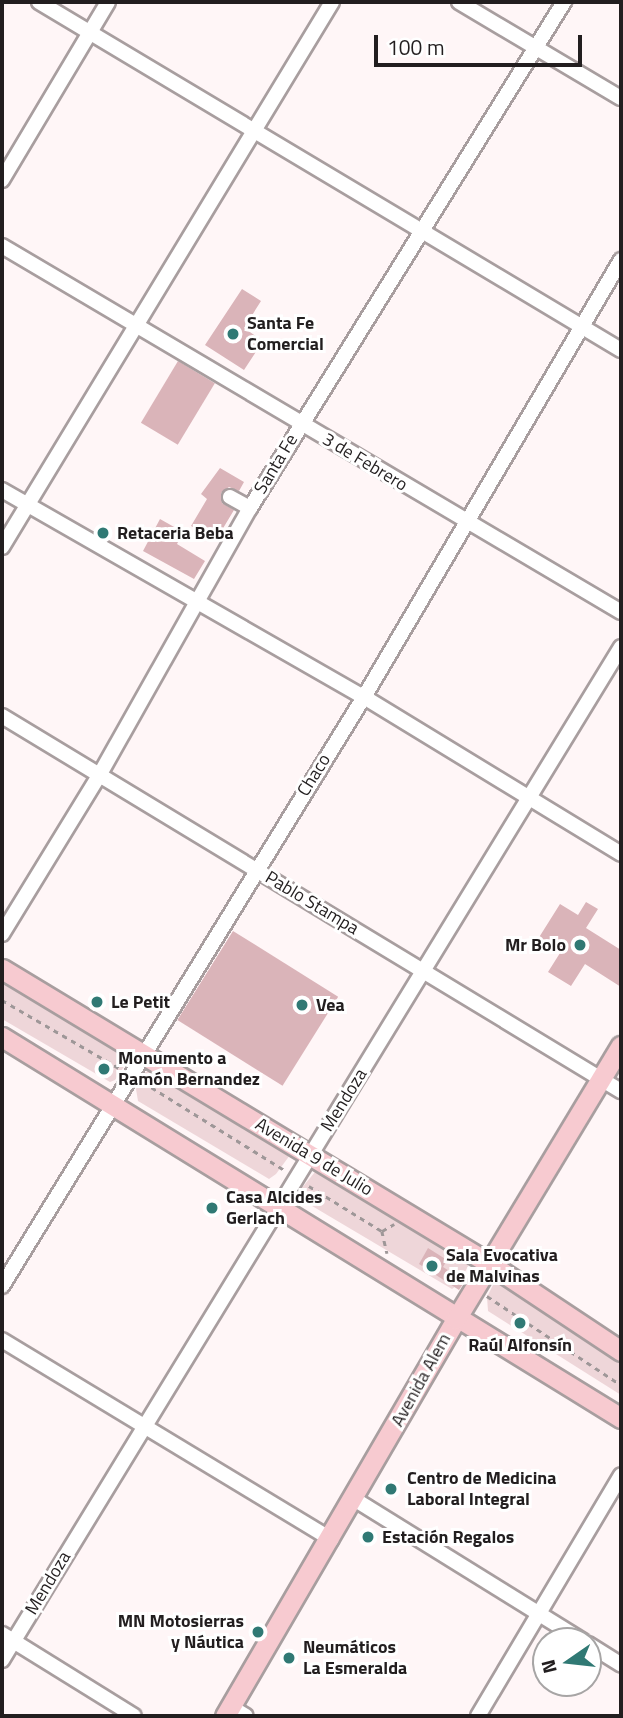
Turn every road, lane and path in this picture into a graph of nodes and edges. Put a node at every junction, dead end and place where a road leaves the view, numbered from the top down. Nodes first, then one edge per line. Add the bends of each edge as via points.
1 (39, 2) edge
2 (108, 2) edge
3 (332, 2) edge
4 (459, 2) edge
5 (564, 2) edge
6 (90, 32) junction
7 (536, 48) junction
8 (621, 98) edge
9 (254, 131) junction
10 (2, 180) edge
11 (425, 232) junction
12 (2, 246) edge
13 (621, 260) edge
14 (136, 327) junction
15 (583, 327) junction
16 (621, 350) edge
17 (301, 423) junction
18 (2, 490) edge
19 (27, 504) junction
20 (467, 524) junction
21 (2, 547) edge
22 (197, 600) junction
23 (621, 612) edge
24 (621, 647) edge
25 (364, 697) junction
26 (2, 716) edge
27 (100, 774) junction
28 (530, 797) junction
29 (621, 854) edge
30 (255, 869) junction
31 (2, 934) edge
32 (2, 969) edge
33 (425, 970) junction
34 (2, 999) edge
35 (2, 1037) edge
36 (621, 1046) edge
37 (143, 1053) junction
38 (130, 1073) junction
39 (602, 1079) junction
40 (621, 1091) edge
41 (111, 1106) junction
42 (310, 1154) junction
43 (294, 1177) junction
44 (278, 1204) junction
45 (388, 1255) dead end
46 (490, 1264) junction
47 (2, 1286) edge
48 (475, 1288) junction
49 (456, 1318) junction
50 (2, 1340) edge
51 (621, 1351) edge
52 (621, 1385) edge
53 (621, 1418) edge
54 (143, 1425) junction
55 (621, 1475) edge
56 (355, 1499) junction
57 (331, 1539) junction
58 (540, 1614) junction
59 (561, 1627) edge
60 (7, 1638) edge
61 (602, 1653) edge
62 (2, 1660) edge
63 (621, 1665) edge
64 (234, 1713) edge
65 (134, 1716) edge
66 (478, 1716) edge

1 - 6 street
2 - 6 street
3 - 9 street
4 - 7 street
5 - 7 street, Santa Fe
6 - 9 street
6 - 10 street
7 - 8 street
7 - 11 street, Santa Fe
9 - 11 street
9 - 14 street
11 - 15 street
11 - 17 street, Santa Fe
12 - 14 street, 3 de Febrero
13 - 15 street, Chaco
14 - 17 street, 3 de Febrero
14 - 19 street
15 - 16 street
15 - 20 street, Chaco
17 - 20 street, 3 de Febrero
17 - 22 street, Santa Fe via 240,507
18 - 19 street
19 - 21 street
19 - 22 street
20 - 23 street, 3 de Febrero
20 - 25 street, Chaco
22 - 25 street
22 - 27 street, Santa Fe
24 - 28 street, Mendoza
25 - 28 street
25 - 30 street, Chaco
26 - 27 street, Pablo Stampa
27 - 30 street, Pablo Stampa
27 - 31 street, Santa Fe
28 - 29 street
28 - 33 street, Mendoza
30 - 33 street, Pablo Stampa
30 - 37 street, Chaco
32 - 37 main road, Avenida 9 de Julio
33 - 39 street, Pablo Stampa
33 - 42 street, Mendoza
34 - 38 path
35 - 41 main road
36 - 39 main road, Avenida Alem
37 - 38 street, Chaco
37 - 42 main road, Avenida 9 de Julio
38 - 41 street, Chaco
38 - 43 path
39 - 40 street, Pablo Stampa
39 - 46 main road, Avenida Alem
41 - 44 main road
41 - 47 street, Chaco
42 - 43 street, Mendoza
42 - 46 main road, Avenida 9 de Julio
43 - 44 street, Mendoza
43 - 45 path via 382,1231
44 - 49 main road
44 - 54 street, Mendoza
46 - 48 main road, Avenida Alem
46 - 51 main road, Avenida 9 de Julio
48 - 49 main road, Avenida Alem
48 - 52 path
49 - 53 main road
49 - 56 main road, Avenida Alem
50 - 54 street
54 - 57 street
54 - 60 street, Mendoza
55 - 58 street
56 - 57 main road, Avenida Alem
56 - 58 street
57 - 64 main road, Avenida Alem
58 - 59 street
58 - 66 street
60 - 62 street, Mendoza
60 - 65 street
61 - 63 street

